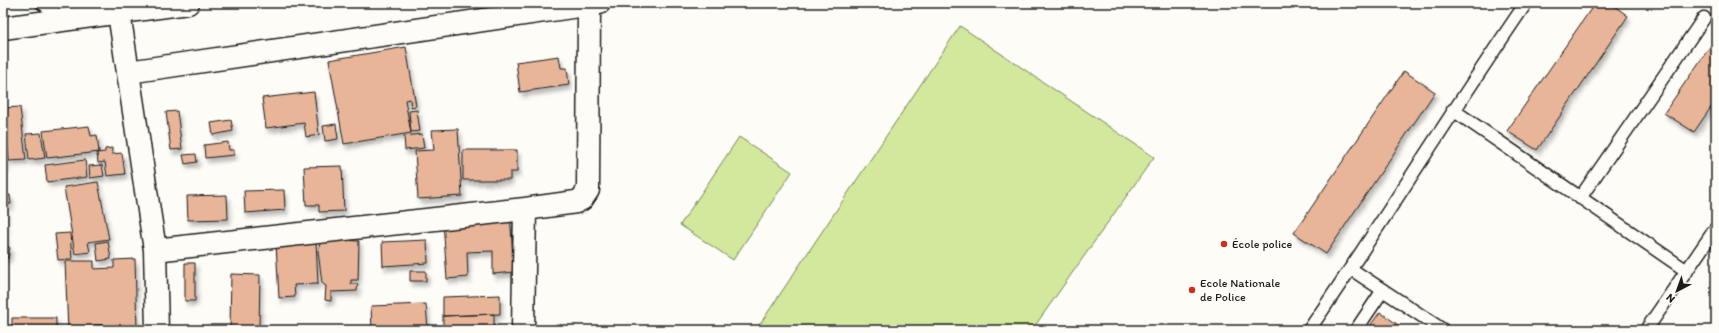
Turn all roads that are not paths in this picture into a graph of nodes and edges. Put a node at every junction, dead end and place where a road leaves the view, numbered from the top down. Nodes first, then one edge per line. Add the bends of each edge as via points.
1 (42, 3) edge
2 (188, 3) edge
3 (1526, 3) edge
4 (594, 4) edge
5 (119, 13) junction
6 (1704, 18) dead end
7 (65, 20) junction
8 (3, 28) edge
9 (128, 72) junction
10 (1453, 110) junction
11 (1580, 198) junction
12 (525, 209) junction
13 (1716, 228) edge
14 (155, 250) junction
15 (1350, 269) junction
16 (1687, 271) junction
17 (1383, 290) junction
18 (157, 330) edge
19 (523, 330) edge
20 (1309, 330) edge
21 (1356, 330) edge
22 (1444, 330) edge
23 (1646, 330) edge

1 - 7 lane
2 - 5 street
3 - 10 lane
4 - 9 street
4 - 12 street via 588,190 576,202
5 - 7 street
5 - 9 street
6 - 11 lane
7 - 8 street
9 - 14 street
10 - 11 lane
10 - 15 lane
11 - 16 lane
12 - 14 street
12 - 19 street
13 - 16 lane
14 - 18 street
15 - 17 lane
15 - 20 lane
16 - 23 lane
17 - 21 lane
17 - 22 lane

